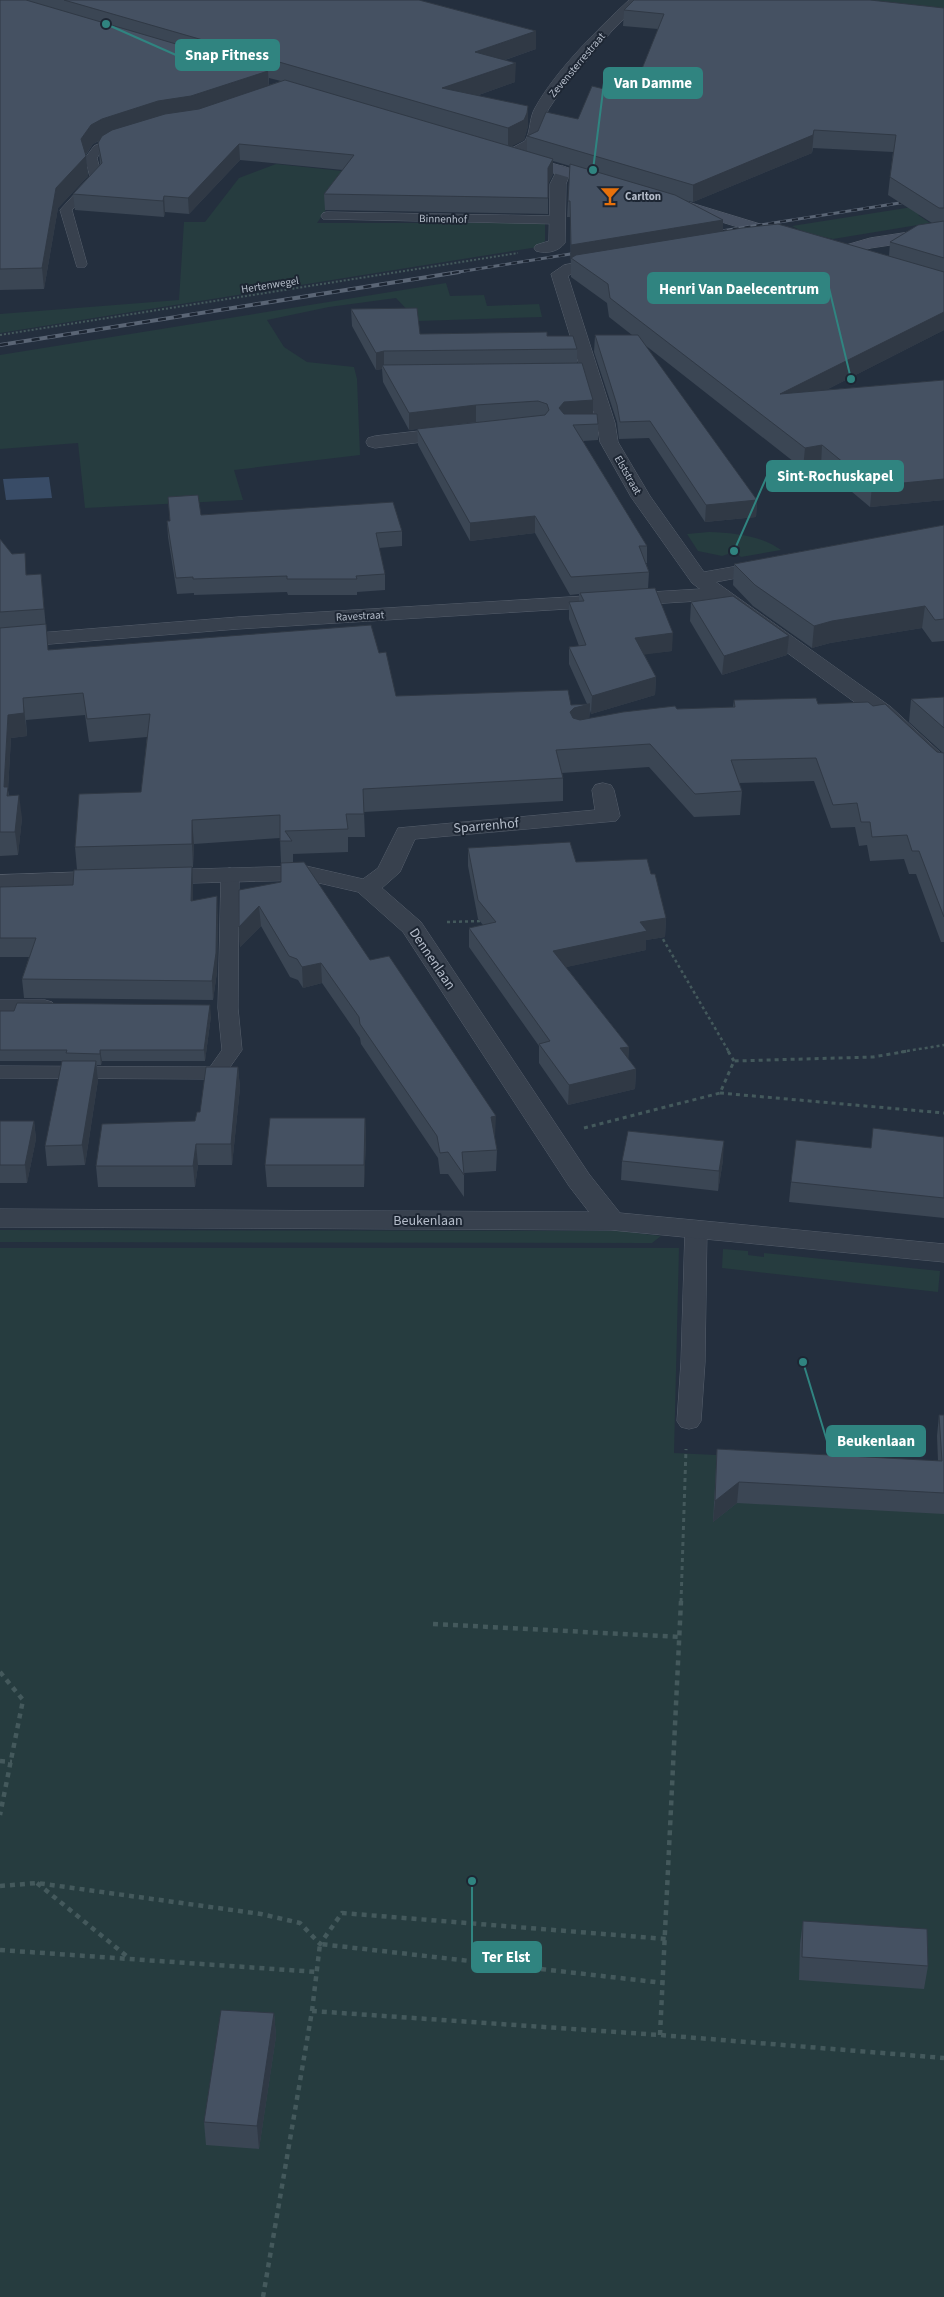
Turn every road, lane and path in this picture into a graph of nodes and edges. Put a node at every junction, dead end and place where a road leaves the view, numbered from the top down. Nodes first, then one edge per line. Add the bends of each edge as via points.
1 (636, 0) edge
2 (136, 133) edge
3 (563, 171) junction
4 (620, 187) edge
5 (658, 198) edge
6 (327, 216) dead end
7 (559, 220) junction
8 (944, 232) edge
9 (777, 234) junction
10 (739, 241) edge
11 (800, 241) edge
12 (542, 248) joint
13 (626, 259) edge
14 (865, 260) edge
15 (81, 264) dead end
16 (0, 335) edge
17 (569, 372) edge
18 (590, 372) junction
19 (476, 430) edge
20 (376, 442) dead end
21 (787, 563) edge
22 (698, 579) junction
23 (720, 594) junction
24 (0, 642) edge
25 (911, 711) edge
26 (884, 712) junction
27 (854, 713) edge
28 (944, 768) edge
29 (603, 790) dead end
30 (230, 874) junction
31 (0, 882) edge
32 (367, 887) junction
33 (487, 920) edge
34 (408, 923) junction
35 (657, 930) edge
36 (0, 1006) edge
37 (60, 1006) edge
38 (944, 1045) edge
39 (734, 1061) junction
40 (0, 1072) edge
41 (720, 1093) junction
42 (944, 1113) edge
43 (550, 1136) junction
44 (0, 1218) edge
45 (610, 1220) junction
46 (696, 1229) junction
47 (944, 1253) edge
48 (689, 1421) joint
49 (433, 1624) dead end
50 (680, 1637) junction
51 (0, 1672) edge
52 (0, 1761) edge
53 (12, 1762) junction
54 (0, 1814) edge
55 (37, 1883) junction
56 (0, 1886) edge
57 (666, 1939) junction
58 (320, 1944) junction
59 (0, 1950) edge
60 (130, 1959) junction
61 (317, 1972) junction
62 (664, 1983) junction
63 (312, 2011) junction
64 (660, 2035) junction
65 (944, 2058) edge
66 (263, 2297) edge

1 - 3 street, Zevensterrestraat via 606,29 554,90 541,110 531,144 504,154
2 - 15 lane via 98,148 91,158 96,177 66,210
3 - 4 street
3 - 7 street via 558,184
5 - 9 street
6 - 7 lane, Binnenhof
7 - 12 street via 557,243
8 - 14 street via 831,250
9 - 10 street
9 - 11 street
12 - 16 path, Hertenwegel
13 - 18 street, Elststraat via 570,268 559,274
17 - 18 street
18 - 22 street, Elststraat via 597,424 641,497
19 - 20 street
21 - 22 street
22 - 23 street, Elststraat
23 - 24 street, Ravestraat via 238,623
23 - 26 street, Elststraat
25 - 26 street
26 - 27 lane
26 - 28 street, Elststraat
29 - 32 street, Sparrenhof via 608,816 406,833 388,872
30 - 31 street, Dennenlaan
30 - 32 street, Dennenlaan via 306,873
30 - 40 lane via 218,1008 232,1050 216,1073
32 - 34 street, Dennenlaan
33 - 34 path
34 - 43 street, Dennenlaan
35 - 39 path
36 - 37 lane
38 - 39 path via 873,1058
39 - 41 path
41 - 42 path
41 - 43 path
43 - 45 street, Dennenlaan
44 - 45 street, Beukenlaan
45 - 46 street, Beukenlaan
46 - 47 street, Beukenlaan
46 - 48 lane
48 - 50 path
49 - 50 path
50 - 57 path
51 - 53 path via 23,1700
52 - 53 path
53 - 54 path
55 - 56 path
55 - 58 path via 261,1914 300,1923
55 - 60 path
57 - 58 path via 342,1913
57 - 62 path
58 - 61 path
58 - 62 path
59 - 60 path
60 - 61 path
61 - 63 path
62 - 64 path
63 - 64 path
63 - 66 path
64 - 65 path

